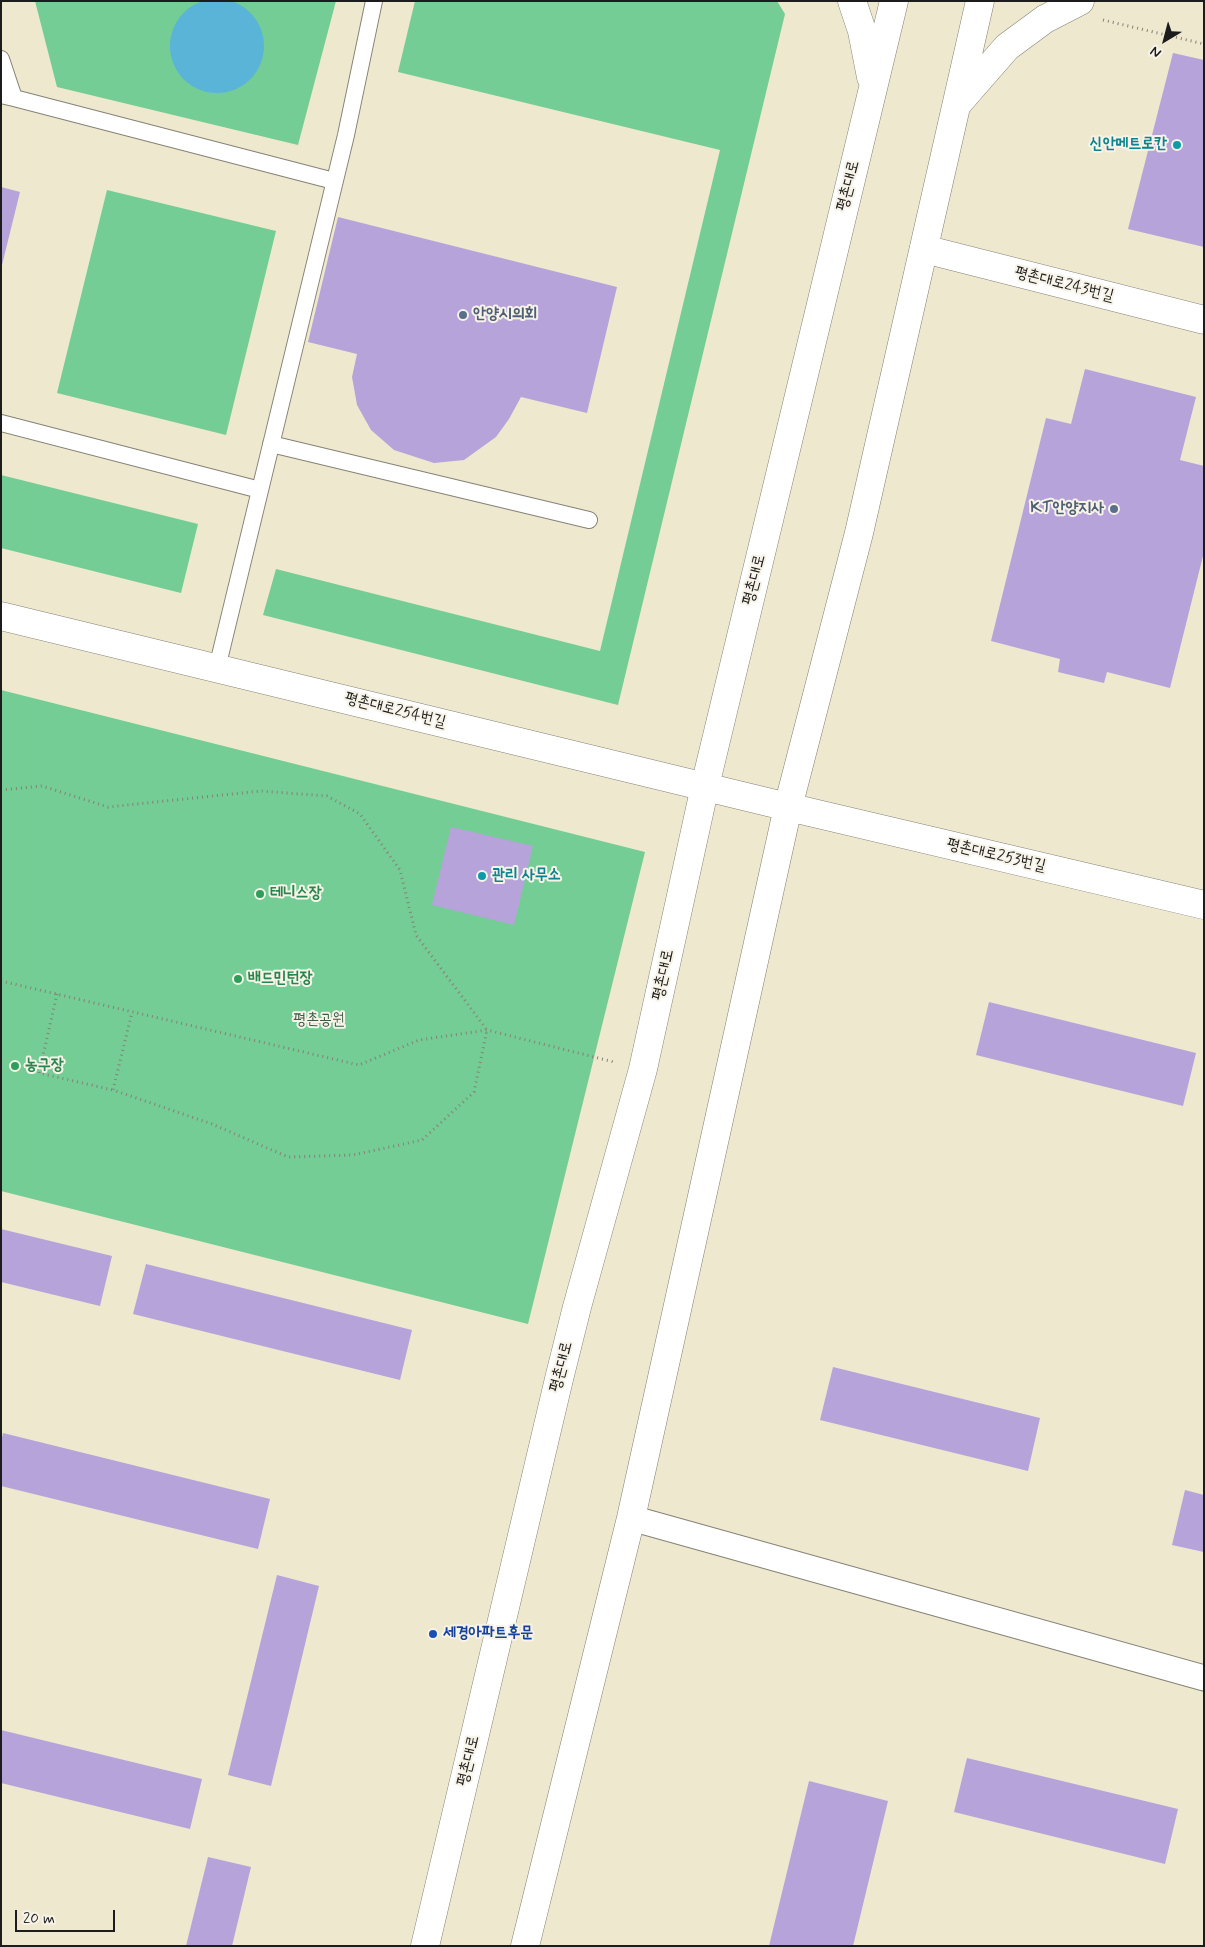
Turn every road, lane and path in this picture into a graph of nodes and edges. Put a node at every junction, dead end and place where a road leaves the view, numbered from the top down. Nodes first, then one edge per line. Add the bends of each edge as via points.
1 (374, 1) edge
2 (852, 1) edge
3 (894, 1) edge
4 (980, 1) edge
5 (1070, 6) edge
6 (1204, 44) edge
7 (1, 58) edge
8 (873, 88) junction
9 (7, 97) edge
10 (957, 105) junction
11 (334, 181) junction
12 (924, 249) junction
13 (1204, 320) edge
14 (1, 423) edge
15 (271, 444) junction
16 (260, 490) junction
17 (589, 520) dead end
18 (1, 616) edge
19 (217, 668) junction
20 (705, 786) junction
21 (1, 790) edge
22 (788, 807) junction
23 (1204, 905) edge
24 (1, 981) edge
25 (57, 994) junction
26 (132, 1012) junction
27 (487, 1030) junction
28 (644, 1069) junction
29 (113, 1090) junction
30 (631, 1518) junction
31 (1204, 1678) edge
32 (425, 1946) edge
33 (526, 1946) edge

1 - 11 lane
2 - 8 street via 862,31
3 - 8 street, 평촌대로
4 - 10 street
5 - 6 path
5 - 10 street via 1045,18 1007,47
7 - 9 lane
8 - 20 street, 평촌대로
9 - 11 lane
10 - 12 street
11 - 15 lane
12 - 13 street, 평촌대로243번길
12 - 22 street via 859,533
14 - 16 lane
15 - 16 lane
15 - 17 lane
16 - 19 lane
18 - 19 street, 평촌대로254번길
19 - 20 street, 평촌대로254번길
20 - 22 street, 평촌대로254번길
20 - 28 street, 평촌대로
21 - 27 path via 42,786 108,808 261,791 327,796 360,814 400,870 416,936
22 - 23 street, 평촌대로253번길
22 - 30 street
24 - 25 path
25 - 26 path
25 - 29 path via 38,1073
26 - 27 path via 359,1065 419,1040
26 - 29 path
27 - 28 path
27 - 29 path via 474,1092 422,1140 353,1155 288,1157 212,1124
28 - 32 street, 평촌대로 via 559,1379
30 - 31 street
30 - 33 street

